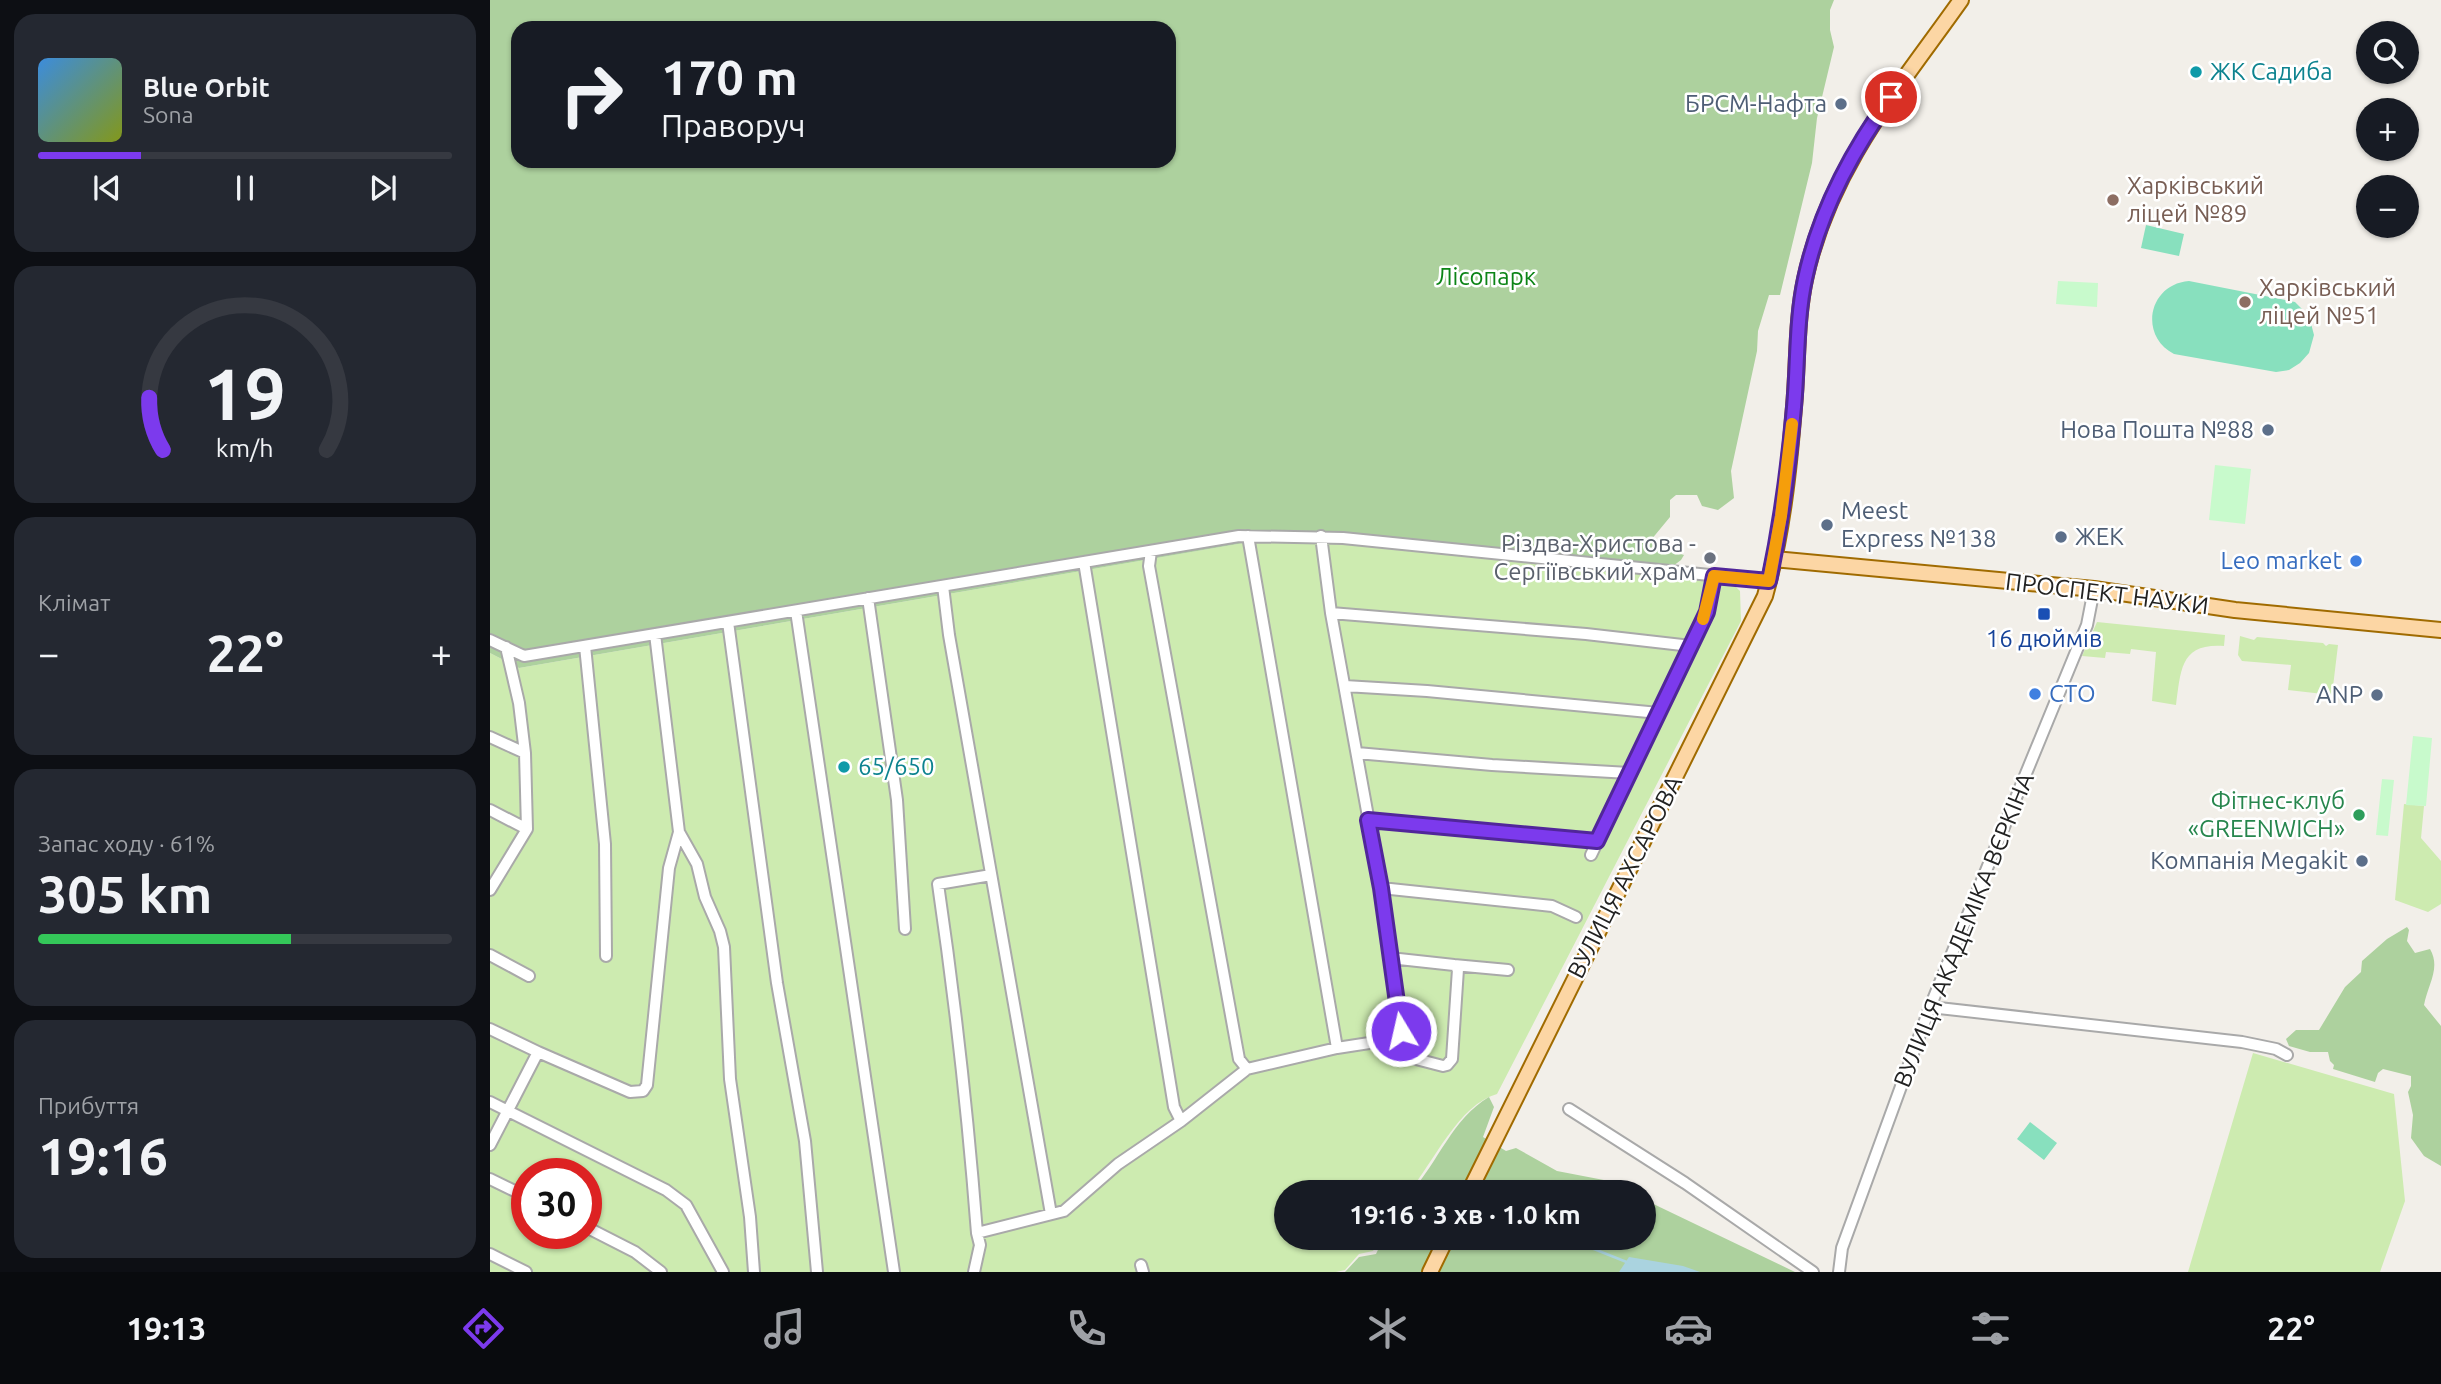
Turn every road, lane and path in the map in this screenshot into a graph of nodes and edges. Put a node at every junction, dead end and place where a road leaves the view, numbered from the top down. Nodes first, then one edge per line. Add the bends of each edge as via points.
1 (1961, 0) edge
2 (1248, 536) junction
3 (1321, 536) junction
4 (1151, 551) junction
5 (1774, 559) junction
6 (1084, 562) junction
7 (1714, 576) junction
8 (1769, 581) junction
9 (943, 586) junction
10 (2094, 589) junction
11 (868, 598) junction
12 (796, 611) junction
13 (1331, 613) junction
14 (728, 622) junction
15 (2441, 630) edge
16 (654, 634) junction
17 (490, 639) edge
18 (585, 646) junction
19 (1692, 646) junction
20 (506, 647) junction
21 (1345, 686) junction
22 (1659, 713) junction
23 (490, 737) edge
24 (524, 753) junction
25 (1357, 753) junction
26 (1629, 773) junction
27 (490, 810) edge
28 (1368, 820) junction
29 (527, 829) junction
30 (679, 832) junction
31 (1597, 841) junction
32 (1591, 855) dead end
33 (991, 875) junction
34 (1381, 888) junction
35 (490, 890) edge
36 (1576, 917) dead end
37 (905, 929) dead end
38 (490, 955) edge
39 (606, 956) dead end
40 (1390, 958) junction
41 (1454, 965) junction
42 (1507, 970) dead end
43 (529, 976) dead end
44 (1930, 1007) junction
45 (490, 1028) edge
46 (1402, 1034) junction
47 (1337, 1048) junction
48 (538, 1052) junction
49 (2287, 1055) dead end
50 (1247, 1069) junction
51 (490, 1102) edge
52 (1569, 1109) dead end
53 (507, 1110) junction
54 (1181, 1121) junction
55 (490, 1145) edge
56 (490, 1179) edge
57 (1475, 1180) edge
58 (511, 1189) edge
59 (1051, 1214) junction
60 (977, 1233) junction
61 (602, 1235) edge
62 (1441, 1250) edge
63 (490, 1254) edge
64 (512, 1269) edge
65 (526, 1272) edge
66 (661, 1272) edge
67 (723, 1272) edge
68 (754, 1272) edge
69 (817, 1272) edge
70 (894, 1272) edge
71 (974, 1272) edge
72 (1430, 1272) edge
73 (1813, 1272) edge
74 (1839, 1272) edge

1 - 5 main road, ВУЛИЦЯ АХСАРОВА via 1864,136 1835,191 1811,253 1801,303 1794,407
2 - 3 street
2 - 4 street
2 - 47 street
3 - 7 street
3 - 13 street
4 - 6 street
4 - 50 street via 1149,566 1239,1059
5 - 8 main road, ВУЛИЦЯ АХСАРОВА
5 - 10 main road, ПРОСПЕКТ НАУКИ
6 - 9 street
6 - 54 street via 1174,1107
7 - 8 street
7 - 19 street via 1707,612
8 - 57 main road, ВУЛИЦЯ АХСАРОВА via 1741,647
9 - 11 street
9 - 33 street
10 - 15 main road, ПРОСПЕКТ НАУКИ via 2228,609
10 - 44 street, ВУЛИЦЯ АКАДЕМІКА ВЄРКІНА via 2087,625
11 - 12 street
11 - 37 street via 897,800
12 - 14 street
12 - 70 street
13 - 19 street
13 - 21 street
14 - 16 street
14 - 69 street via 777,983 805,1140
16 - 18 street
16 - 30 street
17 - 20 street
18 - 20 street via 524,656
18 - 39 street via 605,844
19 - 22 street
20 - 24 street
21 - 22 street
21 - 25 street
22 - 26 street
23 - 24 street
24 - 29 street
25 - 26 street
25 - 28 street
26 - 31 street
27 - 29 street
28 - 31 street
28 - 34 street
29 - 35 street
30 - 48 street via 669,868 647,1085 643,1091 631,1092
30 - 68 street via 697,864 724,947 730,1079
31 - 32 street
33 - 59 street
33 - 60 street via 938,884
34 - 36 street via 1552,906
34 - 40 street
38 - 43 street
40 - 41 street
40 - 46 street
41 - 42 street
41 - 46 street via 1459,974 1450,1063 1443,1066 1412,1058
44 - 49 street via 2242,1042
44 - 74 street, ВУЛИЦЯ АКАДЕМІКА ВЄРКІНА via 1842,1248
45 - 48 street
46 - 47 street
47 - 50 street
48 - 53 street
50 - 54 street
51 - 53 street
52 - 73 street
53 - 55 street
53 - 67 street via 687,1205
54 - 59 street via 1118,1164 1071,1206
56 - 58 street
59 - 60 street
60 - 71 street via 980,1245
61 - 66 street
62 - 72 main road
63 - 64 street
64 - 65 street

